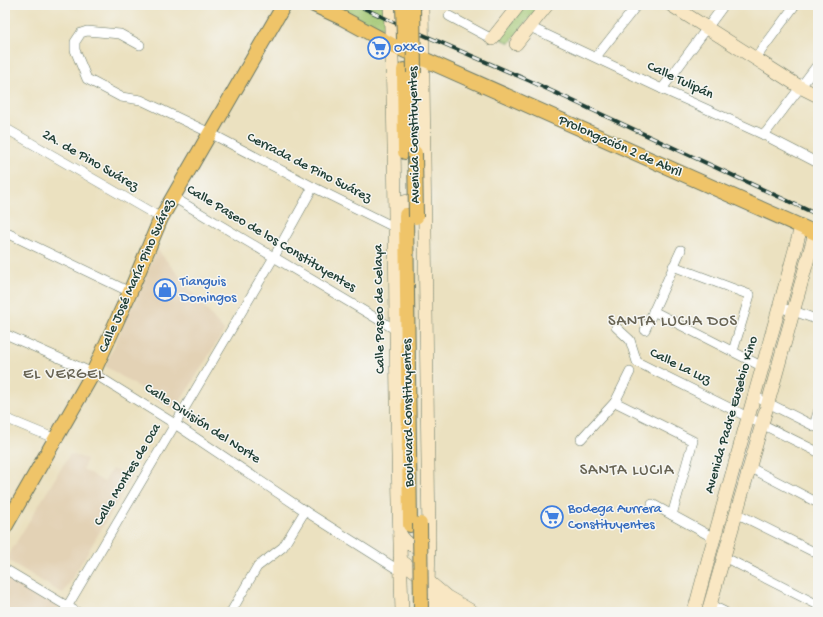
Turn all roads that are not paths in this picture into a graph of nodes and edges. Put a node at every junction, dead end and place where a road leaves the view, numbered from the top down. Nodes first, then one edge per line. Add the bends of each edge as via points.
1 (284, 5) edge
2 (314, 5) edge
3 (390, 5) edge
4 (399, 5) edge
5 (403, 5) edge
6 (519, 5) edge
7 (546, 5) edge
8 (636, 5) edge
9 (671, 5) edge
10 (724, 5) edge
11 (795, 5) edge
12 (419, 8) edge
13 (449, 16) dead end
14 (530, 27) junction
15 (707, 28) junction
16 (492, 39) joint
17 (516, 44) dead end
18 (140, 45) dead end
19 (392, 45) junction
20 (596, 57) junction
21 (755, 58) junction
22 (423, 59) junction
23 (818, 64) edge
24 (408, 74) junction
25 (800, 88) junction
26 (662, 89) junction
27 (818, 96) edge
28 (5, 128) edge
29 (210, 133) junction
30 (764, 135) junction
31 (818, 163) edge
32 (395, 175) junction
33 (425, 177) junction
34 (313, 187) junction
35 (173, 197) junction
36 (410, 214) junction
37 (161, 218) junction
38 (801, 227) junction
39 (396, 228) junction
40 (5, 232) edge
41 (816, 234) edge
42 (681, 250) dead end
43 (274, 256) junction
44 (673, 266) junction
45 (130, 292) junction
46 (780, 308) junction
47 (653, 311) junction
48 (794, 311) junction
49 (818, 320) edge
50 (616, 328) dead end
51 (396, 330) junction
52 (645, 330) dead end
53 (5, 334) edge
54 (733, 351) junction
55 (763, 367) junction
56 (630, 372) dead end
57 (93, 373) junction
58 (754, 396) junction
59 (615, 402) junction
60 (768, 403) junction
61 (818, 412) edge
62 (748, 417) junction
63 (5, 418) edge
64 (175, 424) junction
65 (762, 424) junction
66 (816, 427) edge
67 (56, 439) junction
68 (581, 439) dead end
69 (818, 452) edge
70 (749, 467) junction
71 (818, 502) edge
72 (652, 504) dead end
73 (305, 511) junction
74 (736, 513) junction
75 (672, 515) junction
76 (415, 524) junction
77 (5, 527) edge
78 (400, 534) junction
79 (429, 538) junction
80 (714, 538) junction
81 (818, 554) edge
82 (724, 557) junction
83 (400, 566) junction
84 (5, 569) edge
85 (428, 586) junction
86 (818, 605) edge
87 (710, 608) edge
88 (65, 609) edge
89 (77, 612) edge
90 (231, 612) edge
91 (403, 612) edge
92 (412, 612) edge
93 (426, 612) edge
94 (453, 612) edge
95 (473, 612) edge
96 (694, 612) edge
97 (725, 612) edge

1 - 29 main road, Calle José María Pino Suárez
2 - 19 main road, Prolongación 2 de Abril
3 - 19 main road, Calle Paseo de Celaya
4 - 12 main road
5 - 24 main road, Avenida Constituyentes, bridge
6 - 16 main road
7 - 14 main road
8 - 20 street
9 - 15 main road
10 - 15 street
11 - 21 street
12 - 22 main road, Calle Paseo de Celaya
12 - 24 main road, Avenida Constituyentes, bridge
13 - 16 street
14 - 17 main road
14 - 20 street, Calle Tulipán
15 - 21 main road
15 - 26 street
18 - 29 street, Cerrada de Pino Suárez via 120,34 87,31 77,37 75,50 87,79 121,97 141,100
19 - 22 main road, Prolongación 2 de Abril
19 - 24 main road, Calle Paseo de Celaya
20 - 26 street, Calle Tulipán
21 - 25 main road
22 - 24 main road, Calle Paseo de Celaya
22 - 38 main road, Prolongación 2 de Abril
23 - 25 street
24 - 32 main road, Calle Paseo de Celaya
24 - 33 main road, Calle Paseo de Celaya
24 - 36 main road, Avenida Constituyentes, bridge
25 - 27 main road
25 - 30 street
26 - 30 street, Calle Tulipán
28 - 37 street, 2A. de Pino Suárez
29 - 34 street, Cerrada de Pino Suárez
29 - 35 main road, Calle José María Pino Suárez
30 - 31 street, Calle Tulipán
32 - 33 main road via 409,185 421,182
32 - 36 main road, Calle Paseo de Celaya
33 - 36 main road, Calle Paseo de Celaya
34 - 39 street, Cerrada de Pino Suárez
34 - 43 street, Calle Montes de Oca
35 - 37 main road, Calle José María Pino Suárez
35 - 43 street, Calle Paseo de los Constituyentes
36 - 39 main road, Calle Paseo de Celaya
36 - 76 main road, Boulevard Constituyentes
36 - 79 main road, Calle Paseo de Celaya
37 - 45 main road, Calle José María Pino Suárez
38 - 41 main road, Prolongación 2 de Abril
38 - 46 main road, Avenida Padre Eusebio Kino
39 - 51 main road, Calle Paseo de Celaya
40 - 45 street
41 - 48 main road
42 - 44 street
43 - 51 street, Calle Paseo de los Constituyentes
43 - 64 street, Calle Montes de Oca
44 - 47 street
44 - 54 street via 750,295
45 - 57 main road, Calle José María Pino Suárez
46 - 48 street
46 - 55 main road, Avenida Padre Eusebio Kino
47 - 52 street
47 - 54 street
48 - 49 street
48 - 60 main road
50 - 62 street, Calle La Luz via 630,340 637,362
51 - 78 main road, Calle Paseo de Celaya
53 - 57 street, Calle División del Norte
54 - 55 street
55 - 58 main road, Avenida Padre Eusebio Kino
56 - 59 street
57 - 64 street, Calle División del Norte
57 - 67 main road, Calle José María Pino Suárez
58 - 60 street
58 - 62 main road, Avenida Padre Eusebio Kino
59 - 68 street
59 - 75 street via 693,441
60 - 65 main road
60 - 66 street
61 - 66 street
62 - 65 street, Calle La Luz
62 - 80 main road, Avenida Padre Eusebio Kino
63 - 67 street
64 - 73 street, Calle División del Norte
64 - 88 street, Calle Montes de Oca
65 - 69 street, Calle La Luz
65 - 70 main road
67 - 77 main road, Calle José María Pino Suárez
70 - 71 street
70 - 74 main road
72 - 75 street
73 - 83 street, Calle División del Norte via 374,554
73 - 90 street via 283,547 257,567
74 - 81 street
74 - 82 main road
75 - 80 street
76 - 92 main road, Boulevard Constituyentes
76 - 93 main road, Boulevard Constituyentes, bridge
78 - 79 main road via 408,544 414,546 422,545
78 - 83 main road, Calle Paseo de Celaya
79 - 85 main road, Calle Paseo de Celaya
80 - 96 main road, Avenida Padre Eusebio Kino
82 - 86 street
82 - 87 main road
83 - 85 main road, Calle División del Norte
83 - 91 main road, Calle Paseo de Celaya
84 - 88 street
85 - 93 main road, Calle Paseo de Celaya
85 - 94 main road via 442,606
85 - 95 main road
87 - 97 street
88 - 89 street
91 - 93 main road via 416,605

